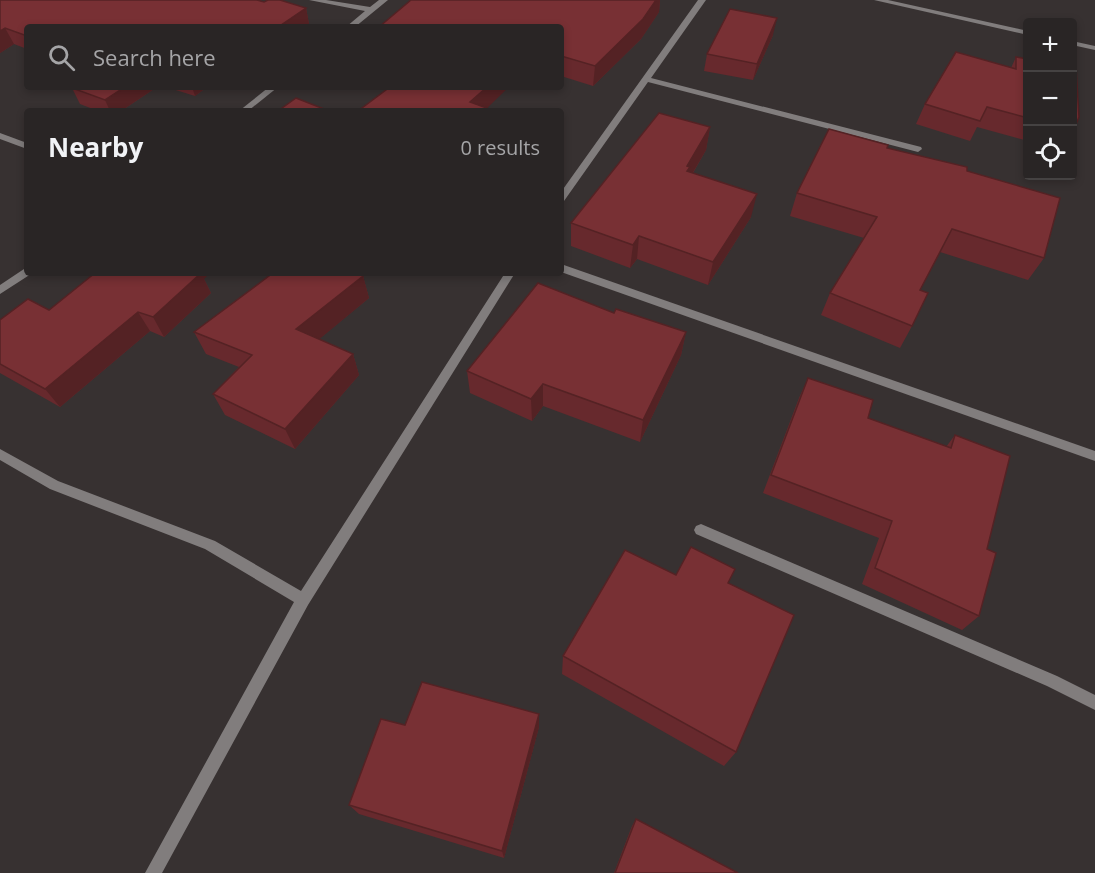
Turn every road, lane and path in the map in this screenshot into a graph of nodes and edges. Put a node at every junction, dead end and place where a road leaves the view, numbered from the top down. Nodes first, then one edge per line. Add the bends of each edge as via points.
1 (314, 0) edge
2 (384, 0) edge
3 (702, 0) edge
4 (878, 0) edge
5 (372, 10) junction
6 (354, 24) edge
7 (1023, 32) edge
8 (1077, 44) edge
9 (1095, 48) edge
10 (647, 79) junction
11 (270, 90) edge
12 (247, 108) edge
13 (0, 136) edge
14 (24, 145) edge
15 (918, 149) dead end
16 (564, 195) edge
17 (564, 269) edge
18 (24, 273) edge
19 (508, 276) edge
20 (0, 290) edge
21 (0, 454) edge
22 (1095, 456) edge
23 (701, 530) dead end
24 (303, 600) junction
25 (1095, 703) edge
26 (153, 873) edge

1 - 5 street
2 - 5 street
3 - 10 street
4 - 7 street
5 - 6 street
8 - 9 street
10 - 15 street
10 - 16 street
11 - 12 street
13 - 14 street
17 - 22 street
18 - 20 street
19 - 24 street
21 - 24 street via 54,485 210,545
23 - 25 street
24 - 26 street

